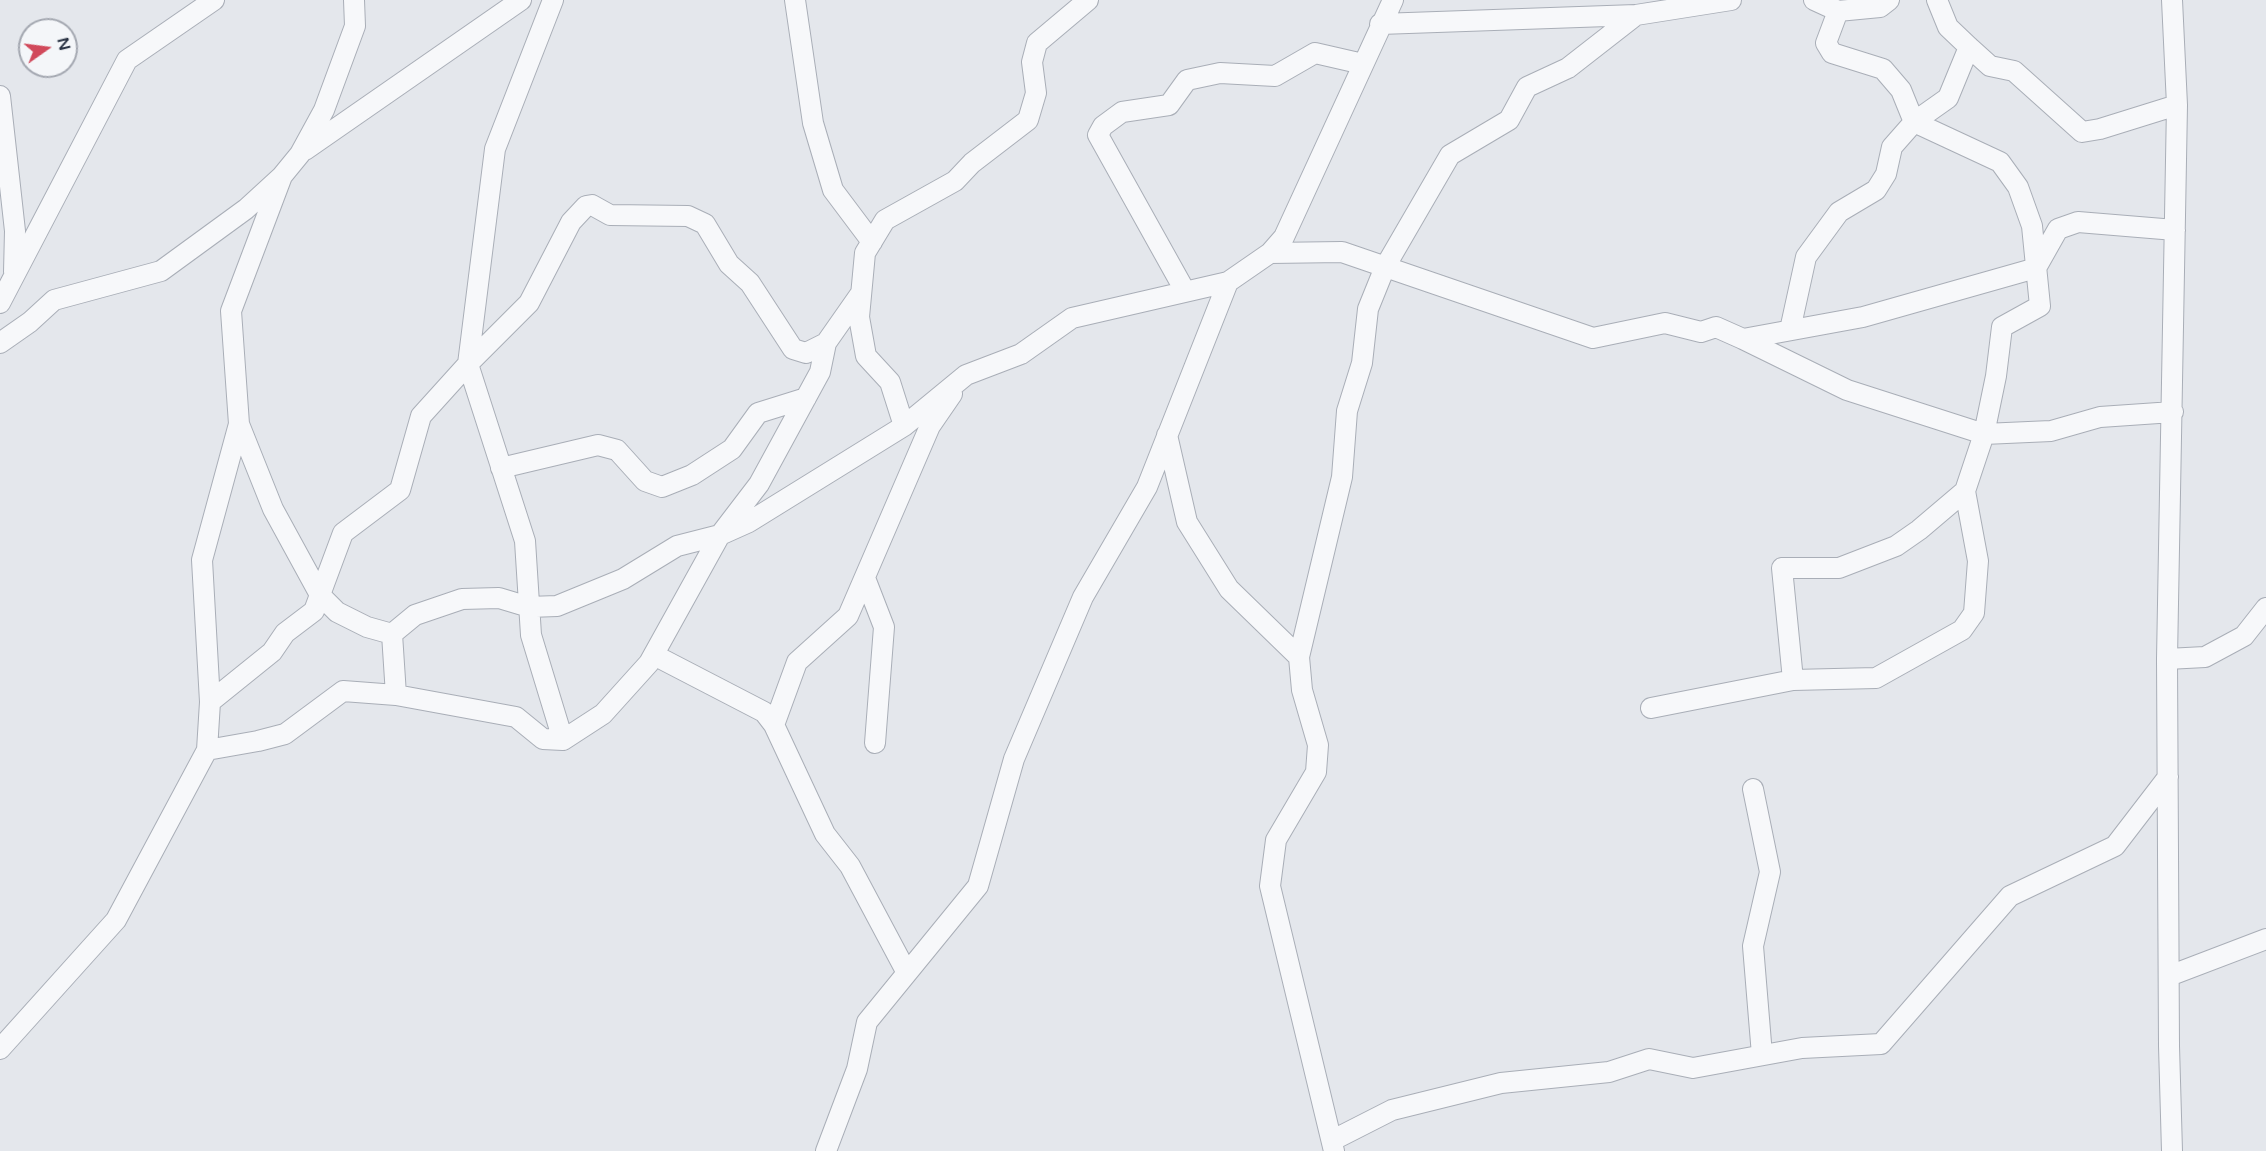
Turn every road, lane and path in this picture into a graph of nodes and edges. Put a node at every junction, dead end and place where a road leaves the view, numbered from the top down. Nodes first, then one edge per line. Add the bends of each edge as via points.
1 (214, 0) edge
2 (354, 0) edge
3 (520, 0) edge
4 (553, 0) edge
5 (795, 0) edge
6 (1088, 0) edge
7 (1393, 0) edge
8 (1731, 0) edge
9 (1815, 0) edge
10 (1889, 0) edge
11 (1937, 0) edge
12 (2172, 0) edge
13 (1838, 11) junction
14 (1636, 15) junction
15 (1380, 24) junction
16 (1969, 47) junction
17 (1363, 64) junction
18 (0, 96) edge
19 (2177, 105) junction
20 (1914, 122) junction
21 (300, 153) junction
22 (282, 176) junction
23 (2175, 230) junction
24 (872, 242) junction
25 (1270, 253) junction
26 (1385, 267) junction
27 (2036, 268) junction
28 (14, 277) junction
29 (1228, 282) junction
30 (1185, 291) junction
31 (861, 293) junction
32 (0, 303) edge
33 (1790, 330) junction
34 (1743, 339) junction
35 (0, 343) edge
36 (826, 343) junction
37 (468, 364) junction
38 (966, 375) junction
39 (806, 399) junction
40 (2173, 412) junction
41 (239, 424) junction
42 (904, 426) junction
43 (1984, 434) junction
44 (1167, 435) junction
45 (501, 468) junction
46 (1965, 491) junction
47 (720, 535) junction
48 (865, 578) junction
49 (320, 595) junction
50 (529, 606) junction
51 (2266, 608) edge
52 (392, 634) junction
53 (654, 655) junction
54 (1299, 657) junction
55 (2167, 659) junction
56 (1793, 680) junction
57 (396, 695) junction
58 (210, 702) junction
59 (1652, 708) dead end
60 (774, 725) junction
61 (563, 740) junction
62 (875, 743) dead end
63 (207, 750) junction
64 (2168, 777) junction
65 (1753, 789) dead end
66 (2266, 939) edge
67 (907, 973) junction
68 (2169, 976) junction
69 (0, 1048) edge
70 (1762, 1055) junction
71 (1334, 1146) edge
72 (826, 1151) edge
73 (2172, 1151) edge

1 - 28 street via 127,60
2 - 21 street via 355,26 324,110
3 - 21 street
4 - 37 street via 495,149
5 - 24 street via 813,123 833,190
6 - 24 street via 1036,43 1032,62 1036,93 1028,120 955,181 885,220
7 - 15 street
8 - 14 street
9 - 13 street
10 - 13 street via 1880,7
11 - 16 street via 1948,27
12 - 19 street
13 - 20 street via 1826,43 1832,53 1883,69 1901,90
14 - 15 street
14 - 26 street via 1568,68 1527,87 1509,120 1450,155
15 - 17 street
16 - 19 street via 1990,66 2014,71 2082,132
16 - 20 street via 1948,98
17 - 25 street via 1284,237
17 - 30 street via 1315,53 1275,76 1220,74 1187,80 1169,105 1122,112 1103,126 1098,135
18 - 28 street via 15,231
19 - 23 street
20 - 27 street via 2000,162 2018,187 2032,226
20 - 33 street via 1892,147 1886,174 1876,190 1839,212 1806,257
21 - 22 street
22 - 35 street via 246,209 161,271 54,300
22 - 41 street via 231,311
23 - 27 street via 2078,222 2058,229
23 - 40 street
24 - 31 street via 865,253
25 - 26 street via 1342,252
25 - 29 street
26 - 34 street via 1593,338 1665,323 1701,332 1716,327
26 - 54 street via 1368,309 1362,363 1347,411 1342,477
27 - 33 street via 1863,317
27 - 43 street via 2040,306 2002,327
28 - 32 street
29 - 30 street
29 - 44 street
30 - 38 street via 1072,318 1020,354
31 - 36 street
31 - 42 street via 859,317 866,356 890,382
33 - 34 street
34 - 43 street via 1847,390
36 - 37 street via 806,353 793,350 750,283 729,264 705,224 688,216 610,215 592,205 571,222 529,303
36 - 39 street via 820,372
37 - 45 street
37 - 49 street via 421,416 400,490 343,533
38 - 42 street
38 - 48 street via 930,426
39 - 45 street via 758,413 732,449 692,475 662,487 645,481 617,450 598,445
39 - 47 street via 759,484
40 - 43 street via 2100,417 2051,430
40 - 55 street
41 - 49 street via 273,509
41 - 58 street via 202,560
42 - 47 street via 749,522
43 - 46 street
44 - 54 street via 1187,522 1229,589
44 - 67 street via 1147,487 1083,597 1014,759 978,885
45 - 50 street via 525,541
46 - 56 street via 1896,546 1839,568 1782,568
46 - 56 street via 1978,561 1974,613 1962,630 1876,678
47 - 50 street via 677,546 623,579 557,606
47 - 53 street
48 - 60 street via 848,616 797,662
48 - 62 street via 884,627
49 - 52 street via 337,612
49 - 58 street via 314,610 285,633 272,652
50 - 52 street via 500,598 462,599 415,615
50 - 61 street via 531,635
51 - 55 street via 2244,636 2205,657
52 - 57 street
53 - 60 street via 764,712
53 - 61 street via 603,714
54 - 71 street via 1302,690 1318,745 1316,772 1276,840 1270,886
55 - 64 street
56 - 59 street
57 - 61 street via 516,717 543,739
57 - 63 street via 343,690 285,734
58 - 63 street
60 - 67 street via 825,834 850,866
63 - 69 street via 116,920
64 - 68 street
64 - 70 street via 2115,846 2010,896 1881,1044 1802,1048
65 - 70 street via 1770,872 1753,946
66 - 68 street
67 - 72 street via 867,1022 857,1069
68 - 73 street
70 - 71 street via 1693,1068 1649,1059 1609,1072 1501,1083 1392,1110

